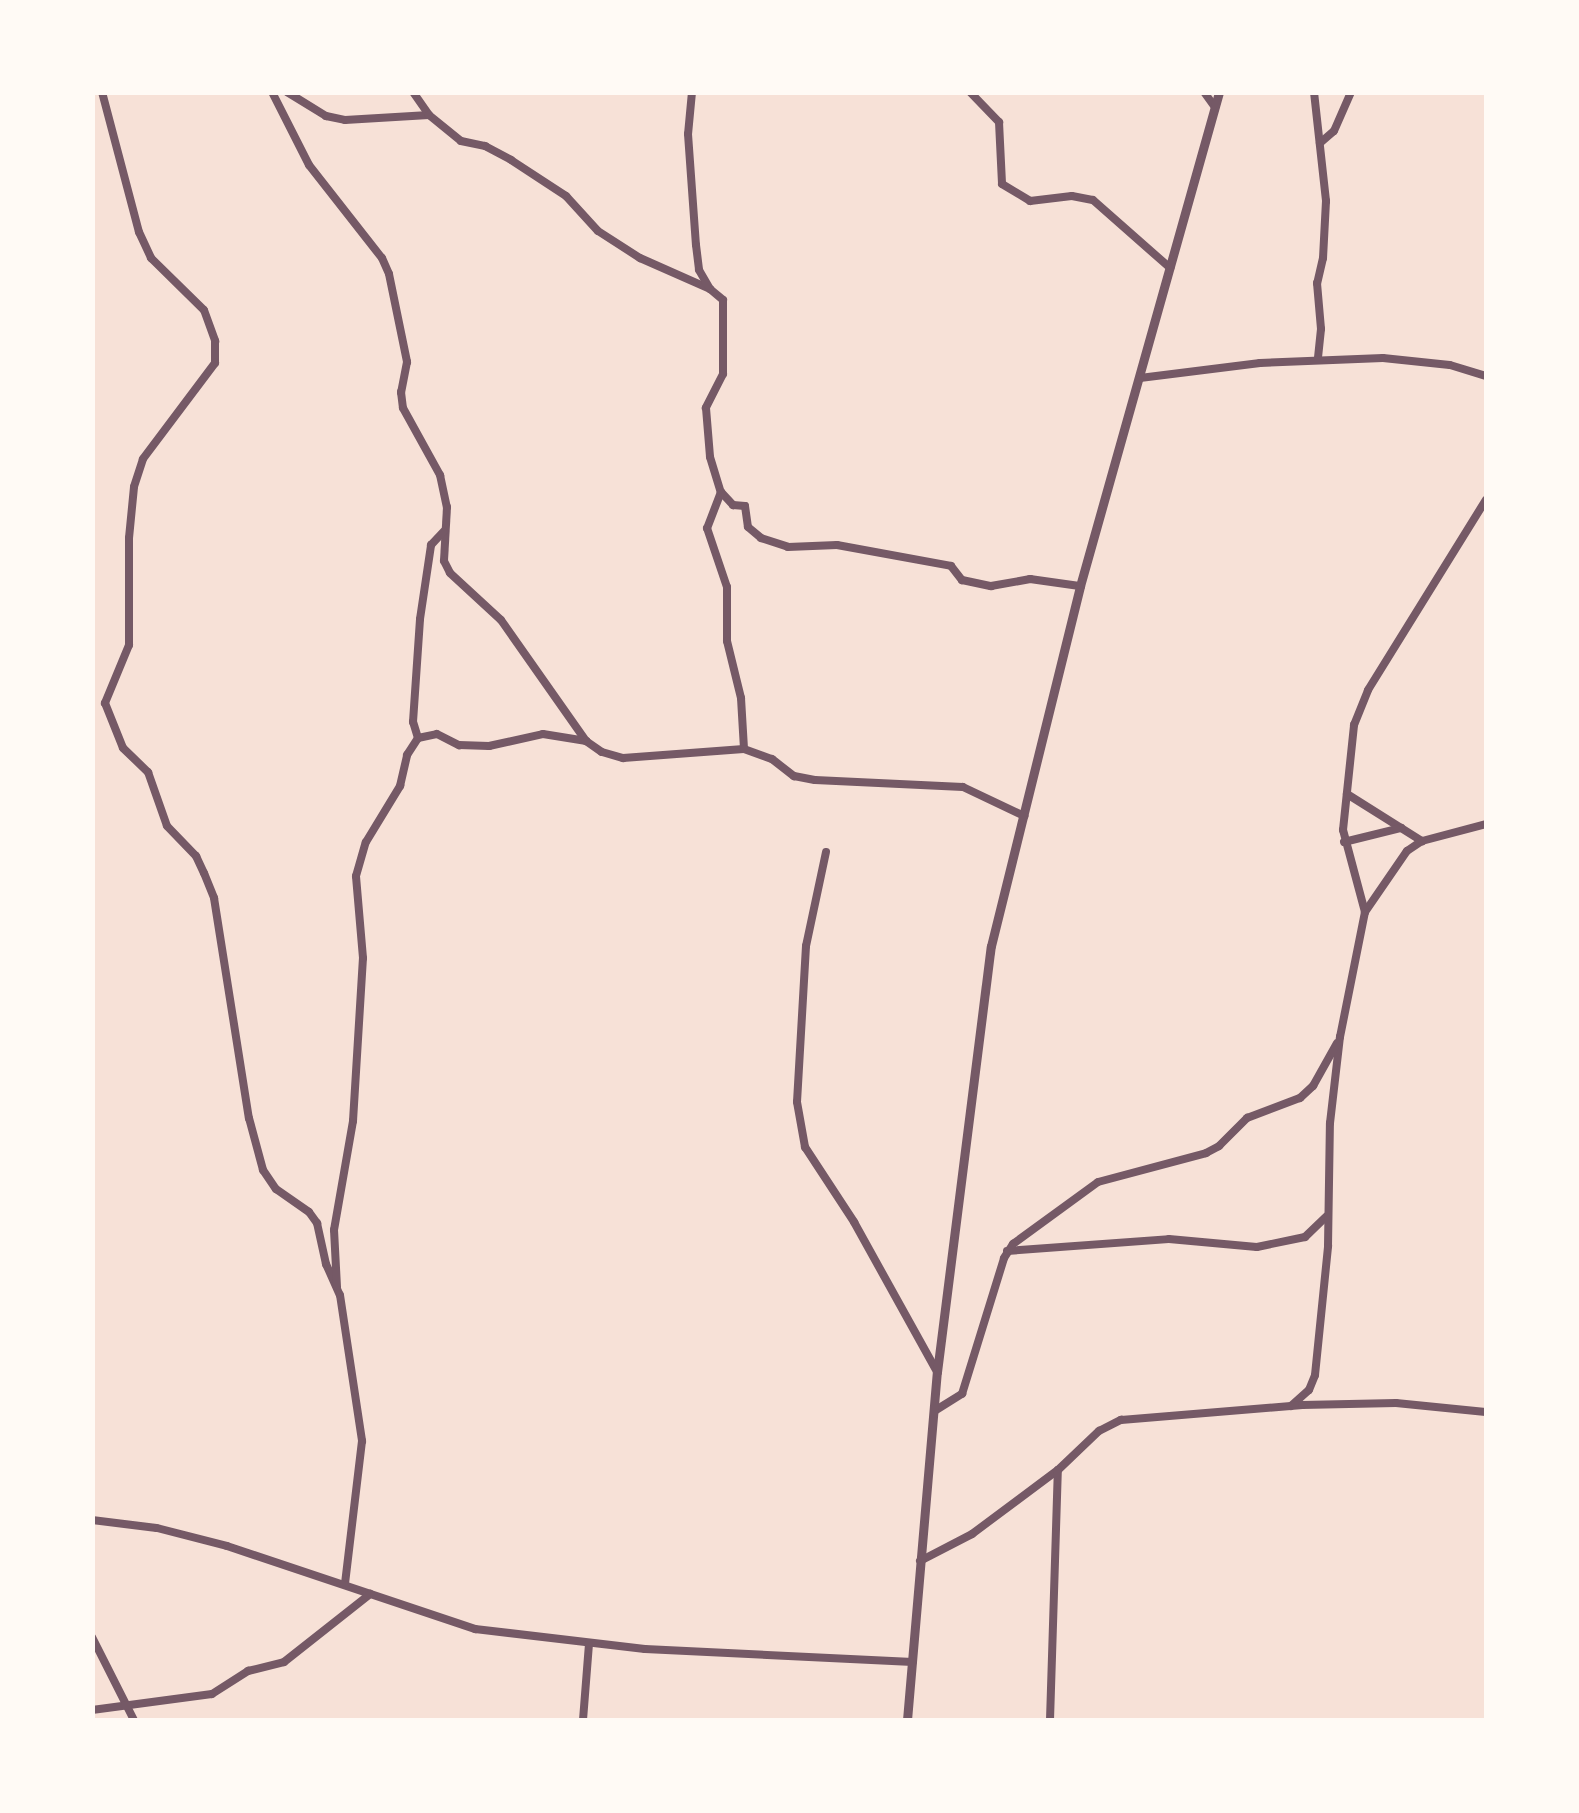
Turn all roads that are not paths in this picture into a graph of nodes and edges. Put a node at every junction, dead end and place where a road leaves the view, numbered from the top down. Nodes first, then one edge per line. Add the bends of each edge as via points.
1 (102, 92) edge
2 (272, 92) edge
3 (286, 92) edge
4 (413, 92) edge
5 (692, 92) edge
6 (970, 92) edge
7 (1204, 92) edge
8 (1219, 92) edge
9 (1314, 92) edge
10 (1350, 92) edge
11 (1215, 107) junction
12 (429, 115) junction
13 (1320, 144) junction
14 (1170, 268) junction
15 (710, 289) junction
16 (1318, 359) junction
17 (1486, 376) edge
18 (1140, 378) junction
19 (721, 492) junction
20 (1486, 500) edge
21 (444, 531) junction
22 (1080, 586) junction
23 (418, 738) junction
24 (586, 741) junction
25 (744, 749) junction
26 (1346, 794) junction
27 (1024, 816) junction
28 (1486, 824) edge
29 (1401, 828) junction
30 (1422, 841) junction
31 (1344, 842) junction
32 (826, 852) dead end
33 (1365, 912) junction
34 (1340, 1037) junction
35 (1328, 1214) junction
36 (1007, 1251) junction
37 (337, 1287) junction
38 (937, 1372) junction
39 (1291, 1406) junction
40 (936, 1410) junction
41 (1486, 1412) edge
42 (1058, 1470) junction
43 (92, 1520) edge
44 (920, 1561) junction
45 (345, 1583) junction
46 (370, 1594) junction
47 (92, 1637) edge
48 (589, 1643) junction
49 (913, 1662) junction
50 (127, 1706) junction
51 (92, 1710) edge
52 (134, 1720) edge
53 (583, 1720) edge
54 (906, 1720) edge
55 (1050, 1720) edge

1 - 37 street via 140,232 152,258 204,310 216,340 215,362 143,459 134,488 129,644 106,703 123,748 148,772 168,826 196,856 209,886 262,1170 276,1189 310,1212
2 - 21 street via 309,165 389,274 406,350 403,408 440,474
3 - 12 street via 345,120
4 - 12 street
5 - 15 street via 688,134 696,245
6 - 14 street via 1000,122 1002,184 1030,201 1093,200
7 - 11 street
8 - 11 street
9 - 13 street
10 - 13 street via 1334,131
11 - 14 street
12 - 15 street via 461,140 485,146 566,196 598,231 640,258
13 - 16 street via 1326,201 1316,283
14 - 18 street
15 - 19 street via 723,300 725,315 723,374 706,408
16 - 17 street via 1383,358
16 - 18 street
18 - 22 street
19 - 22 street via 744,506 748,527 761,538 788,548 837,545 952,566 962,580 991,586 1030,579
19 - 25 street via 707,528 727,588 727,641
20 - 26 street via 1368,690 1354,725
21 - 23 street via 431,545 420,619 413,722
21 - 24 street via 450,573 500,620
22 - 27 street
23 - 24 street via 437,734 459,745 489,746 543,734
23 - 37 street via 356,876 363,958 353,1121 334,1230
24 - 25 street via 622,758
25 - 27 street via 794,776 963,787
26 - 29 street
26 - 31 street
27 - 38 street via 991,946
28 - 30 street
29 - 30 street
29 - 31 street
30 - 33 street via 1407,851
31 - 33 street
32 - 38 street via 806,946 796,1102 805,1148
33 - 34 street
34 - 35 street
34 - 36 street via 1300,1098 1247,1118 1206,1153 1098,1182
35 - 36 street via 1312,1234 1257,1248 1169,1239
35 - 39 street via 1315,1374
36 - 40 street via 962,1394
37 - 45 street via 362,1441
38 - 40 street
39 - 41 street via 1396,1404
39 - 42 street via 1122,1420 1099,1430
40 - 44 street
42 - 44 street via 972,1534
42 - 55 street
43 - 45 street via 156,1528
44 - 49 street
45 - 46 street
46 - 48 street via 474,1629
46 - 50 street via 284,1662 248,1671 212,1694
47 - 50 street
48 - 49 street
48 - 53 street
49 - 54 street
50 - 51 street
50 - 52 street

